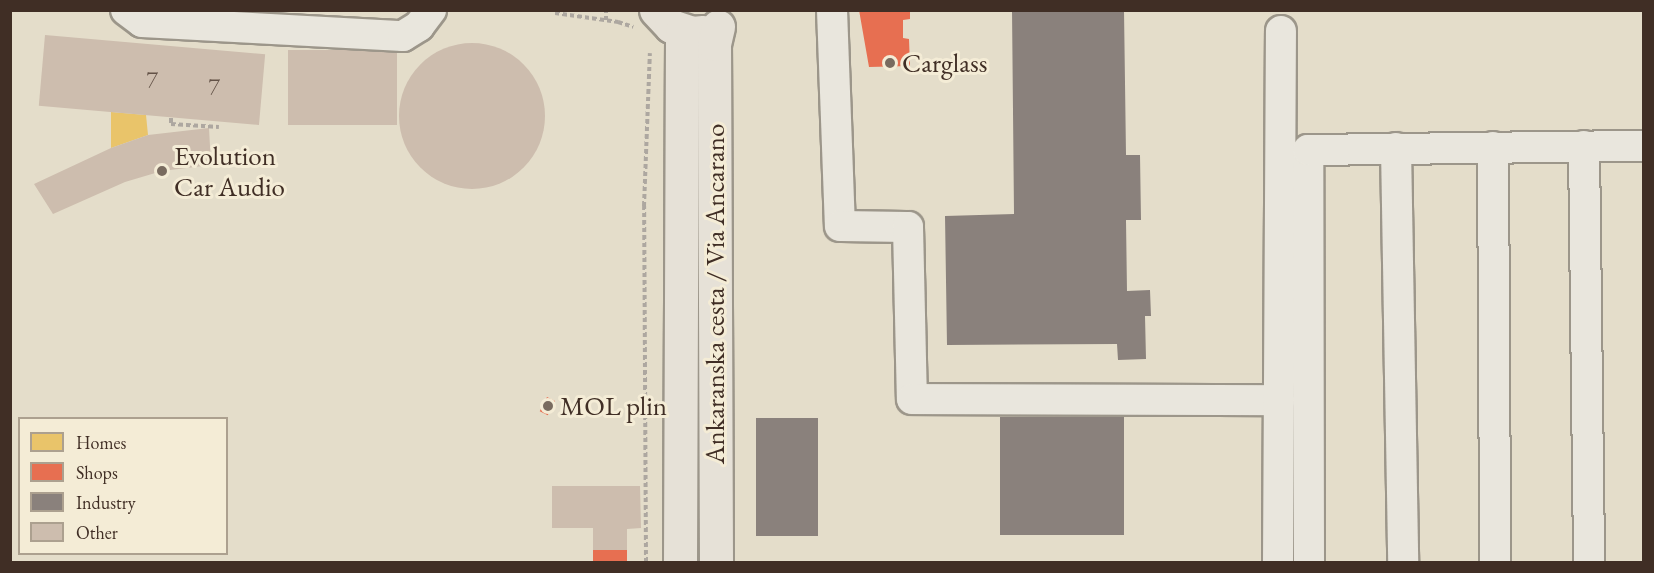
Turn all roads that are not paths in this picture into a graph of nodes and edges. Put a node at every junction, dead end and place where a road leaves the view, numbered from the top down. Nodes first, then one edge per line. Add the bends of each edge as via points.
1 (126, 10) edge
2 (431, 10) edge
3 (832, 10) edge
4 (725, 18) edge
5 (649, 22) edge
6 (682, 31) junction
7 (1281, 31) dead end
8 (1584, 146) junction
9 (1644, 146) edge
10 (1493, 147) junction
11 (1396, 148) junction
12 (1279, 400) junction
13 (680, 562) edge
14 (716, 562) edge
15 (1278, 562) edge
16 (1309, 562) edge
17 (1402, 562) edge
18 (1495, 562) edge
19 (1589, 562) edge

1 - 2 lane via 141,22 403,36
3 - 12 lane via 840,226 908,227 912,399
4 - 6 main road via 706,31
4 - 14 main road, Ankaranska cesta / Via Ancarano via 714,44
5 - 6 main road
6 - 13 main road, Ankaranska cesta / Via Ancarano
7 - 12 lane
8 - 9 lane
8 - 10 lane
8 - 19 lane
10 - 11 lane
10 - 18 lane
11 - 16 lane via 1308,150
11 - 17 lane
12 - 15 lane

